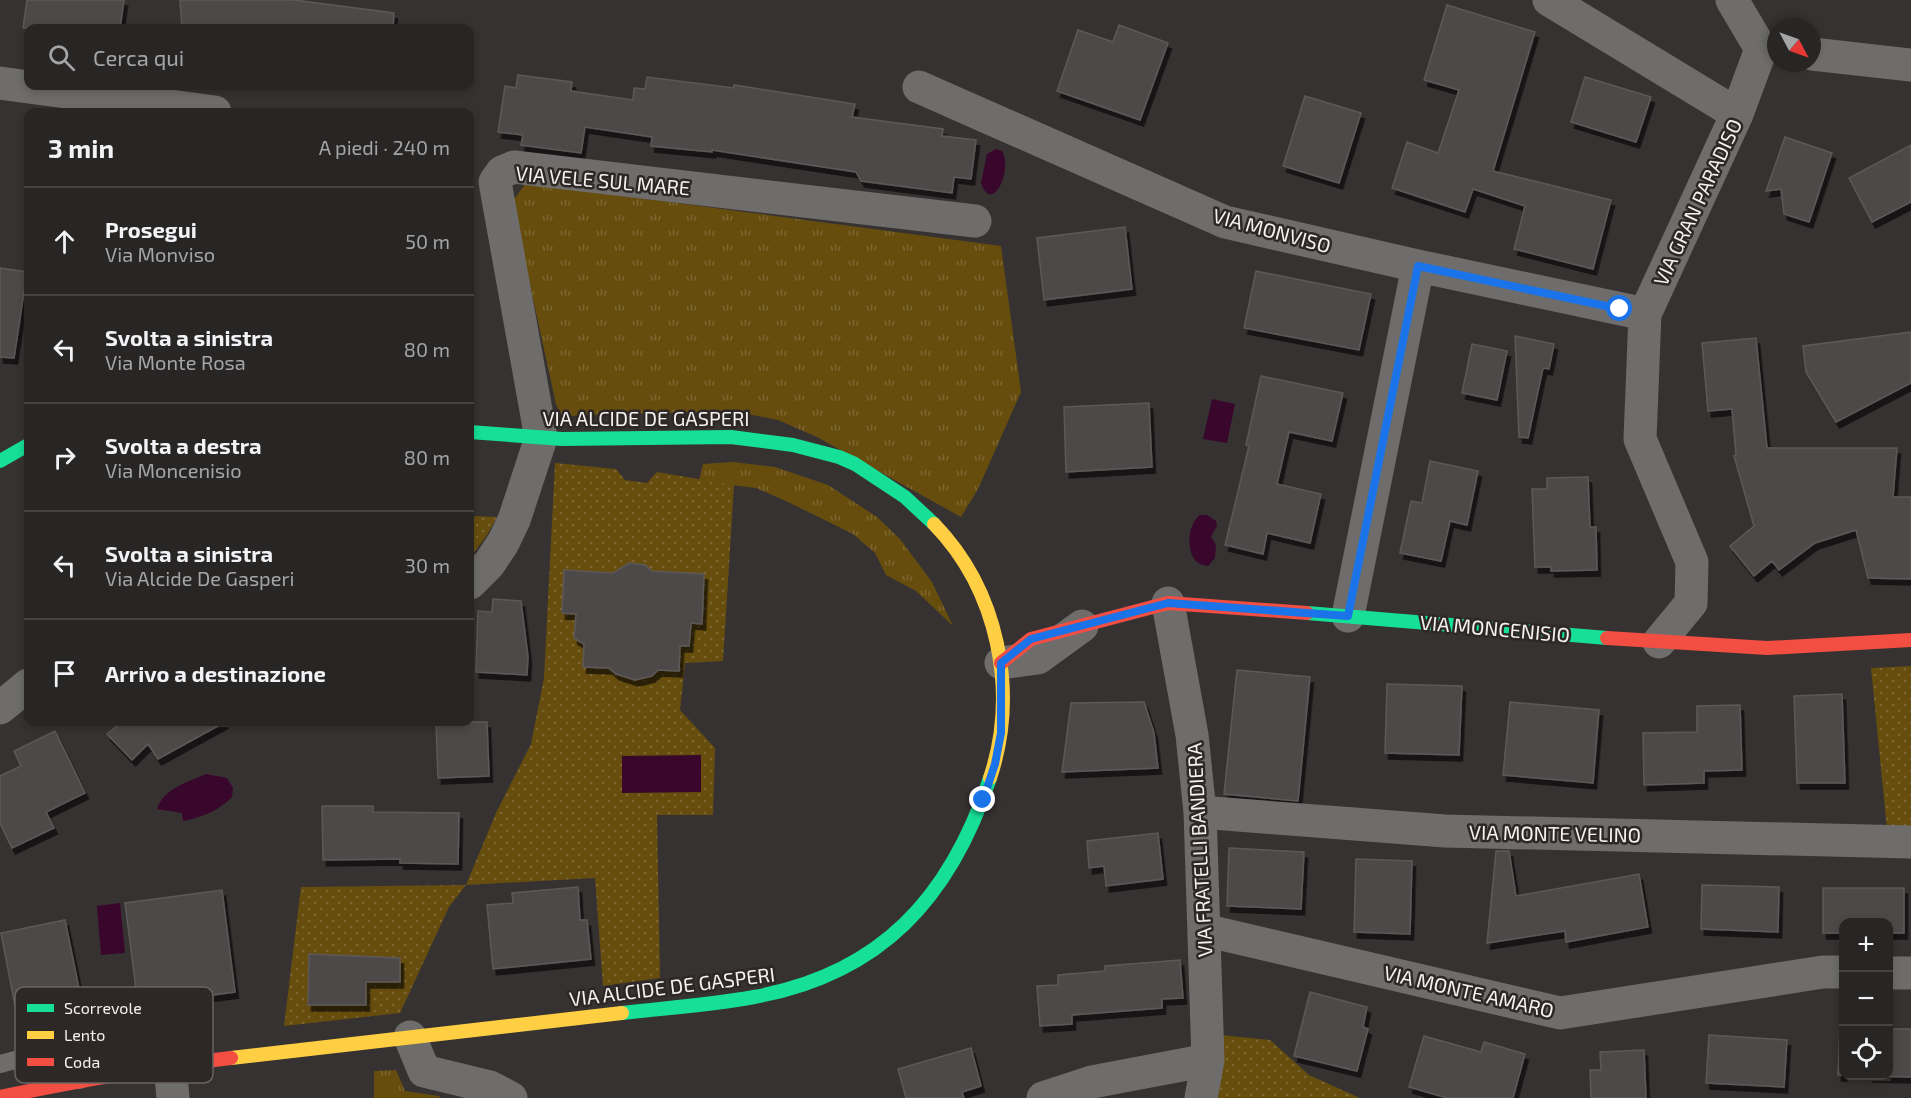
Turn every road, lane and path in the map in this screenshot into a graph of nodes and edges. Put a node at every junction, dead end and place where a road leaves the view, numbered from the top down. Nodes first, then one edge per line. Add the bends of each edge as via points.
1 (1549, 0) edge
2 (1732, 0) edge
3 (1767, 49) edge
4 (1767, 52) edge
5 (1821, 55) edge
6 (1911, 65) edge
7 (0, 83) edge
8 (24, 86) edge
9 (919, 87) dead end
10 (52, 90) edge
11 (185, 108) edge
12 (1737, 114) junction
13 (975, 221) dead end
14 (1418, 266) junction
15 (1645, 314) junction
16 (474, 432) edge
17 (541, 438) junction
18 (24, 446) edge
19 (0, 461) edge
20 (474, 579) edge
21 (1168, 603) junction
22 (1348, 616) junction
23 (1082, 626) joint
24 (1911, 640) edge
25 (1659, 642) junction
26 (1001, 663) junction
27 (24, 688) edge
28 (0, 708) edge
29 (1200, 812) junction
30 (1911, 842) edge
31 (1204, 930) junction
32 (1839, 972) edge
33 (1893, 973) edge
34 (1911, 973) edge
35 (410, 1037) junction
36 (15, 1060) edge
37 (213, 1060) edge
38 (1208, 1060) junction
39 (0, 1064) edge
40 (67, 1083) edge
41 (172, 1083) edge
42 (0, 1097) edge
43 (173, 1098) edge
44 (511, 1098) edge
45 (1043, 1098) edge
46 (1201, 1098) edge

1 - 12 street
2 - 3 street, VIA GRAN PARADISO
4 - 12 street, VIA GRAN PARADISO
5 - 6 street
7 - 8 street
9 - 14 street, VIA MONVISO via 1225,222
10 - 11 street
12 - 15 street, VIA GRAN PARADISO
13 - 17 street, VIA VELE SUL MARE via 514,167 502,172 495,182
14 - 15 street, VIA MONVISO
14 - 22 street
15 - 25 street, VIA GRAN PARADISO via 1640,439 1692,562 1691,603
16 - 17 street, VIA ALCIDE DE GASPERI
17 - 20 street via 514,520 489,564
17 - 26 street, VIA ALCIDE DE GASPERI via 743,436 795,443 852,462 921,511 956,548 983,597 997,635
18 - 19 street
21 - 22 street, VIA MONCENISIO
21 - 23 street, VIA MONCENISIO
21 - 29 street, VIA FRATELLI BANDIERA via 1192,735
22 - 25 street, VIA MONCENISIO
23 - 26 street, VIA MONCENISIO via 1038,658
24 - 25 street, VIA MONCENISIO via 1767,648
26 - 35 street, VIA ALCIDE DE GASPERI via 1001,733 995,764 970,834 911,919 856,961 789,991 751,998
27 - 28 street
29 - 30 street, VIA MONTE VELINO via 1446,831
29 - 31 street, VIA FRATELLI BANDIERA
31 - 32 street, VIA MONTE AMARO via 1560,1013
31 - 38 street, VIA FRATELLI BANDIERA
33 - 34 street
35 - 37 street, VIA ALCIDE DE GASPERI
35 - 44 street via 424,1071 490,1087
36 - 39 lane
38 - 45 street via 1092,1082
38 - 46 street, VIA FRATELLI BANDIERA
40 - 42 street, VIA ALCIDE DE GASPERI
41 - 43 street

